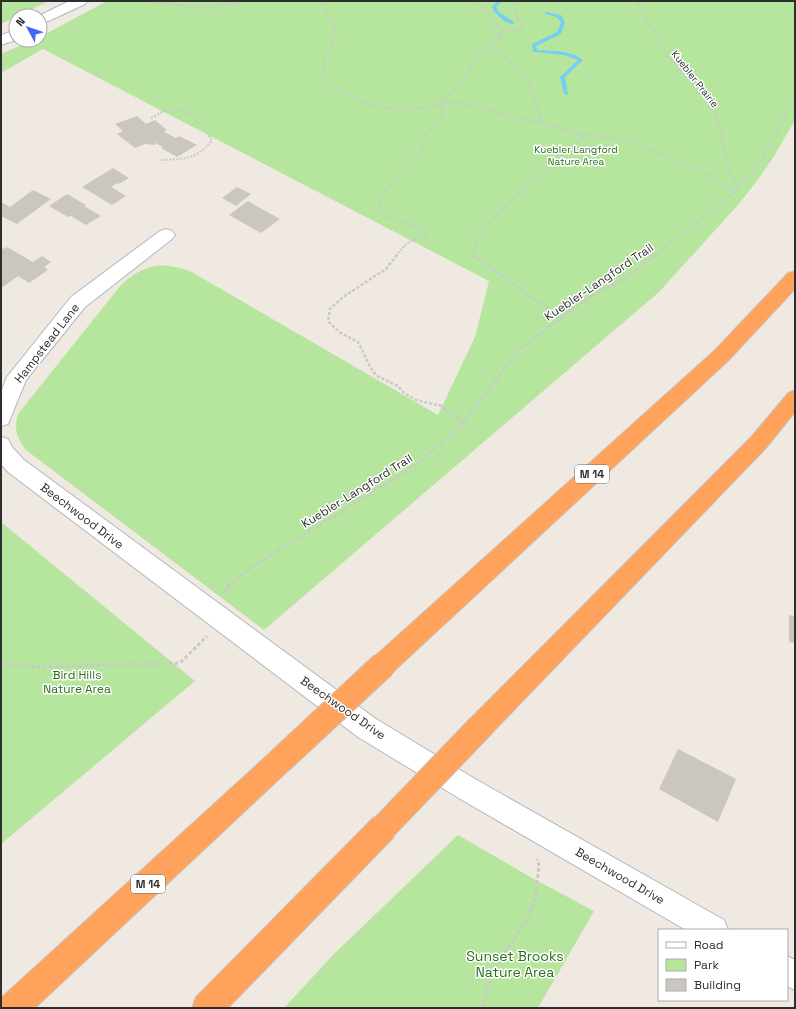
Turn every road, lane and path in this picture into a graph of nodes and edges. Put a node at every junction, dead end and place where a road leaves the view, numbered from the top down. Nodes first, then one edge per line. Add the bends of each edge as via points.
1 (80, 1) edge
2 (144, 1) edge
3 (246, 1) edge
4 (321, 1) edge
5 (473, 1) edge
6 (518, 1) edge
7 (636, 1) edge
8 (48, 17) edge
9 (502, 32) junction
10 (795, 98) edge
11 (441, 104) junction
12 (151, 118) dead end
13 (543, 125) junction
14 (586, 135) junction
15 (160, 160) dead end
16 (734, 193) junction
17 (166, 236) dead end
18 (795, 277) edge
19 (560, 318) junction
20 (795, 398) edge
21 (1, 418) edge
22 (463, 423) junction
23 (1, 445) edge
24 (216, 616) junction
25 (1, 664) edge
26 (542, 831) junction
27 (712, 929) edge
28 (13, 1008) edge
29 (207, 1008) edge
30 (482, 1008) edge

1 - 8 street
2 - 3 path via 206,8
4 - 11 path via 337,34 324,60 324,74 344,93 365,104 404,110
5 - 9 path via 496,20
6 - 9 path via 515,13 522,27 514,31 505,28
7 - 16 path, Kuebler Prairie via 665,51 710,105 717,119 729,169 736,185
9 - 11 path via 474,61 466,75
9 - 13 path via 493,49 528,76
10 - 16 path, Kuebler-Langford Trail via 763,158
11 - 13 path via 458,102
11 - 22 path via 442,118 422,138 422,151 407,161 379,205 382,215 416,226 428,233 402,246 386,269 343,297 330,310 328,321 339,332 358,342 373,372 379,377 398,386 416,400 442,406
12 - 15 path via 169,109 178,110 191,115 212,140 206,150 196,156
13 - 14 path
14 - 16 path via 621,139 668,156 714,178
14 - 19 path via 492,219 476,239 473,255
16 - 19 path, Kuebler-Langford Trail via 631,274
17 - 21 street, Hampstead Lane via 78,302 17,377
18 - 28 highway, M 14, bridge via 722,355
19 - 22 path, Kuebler-Langford Trail via 518,351
20 - 29 highway, bridge via 759,442
22 - 24 path, Kuebler-Langford Trail via 416,465 240,575 229,584
23 - 24 street, Beechwood Drive via 1,450 16,466
24 - 25 path, Kuebler-Langford Trail via 208,636 180,663 36,667
24 - 26 street, Beechwood Drive via 367,728
26 - 27 street, Beechwood Drive
26 - 30 path via 534,844 539,866 535,901 526,921 493,970

